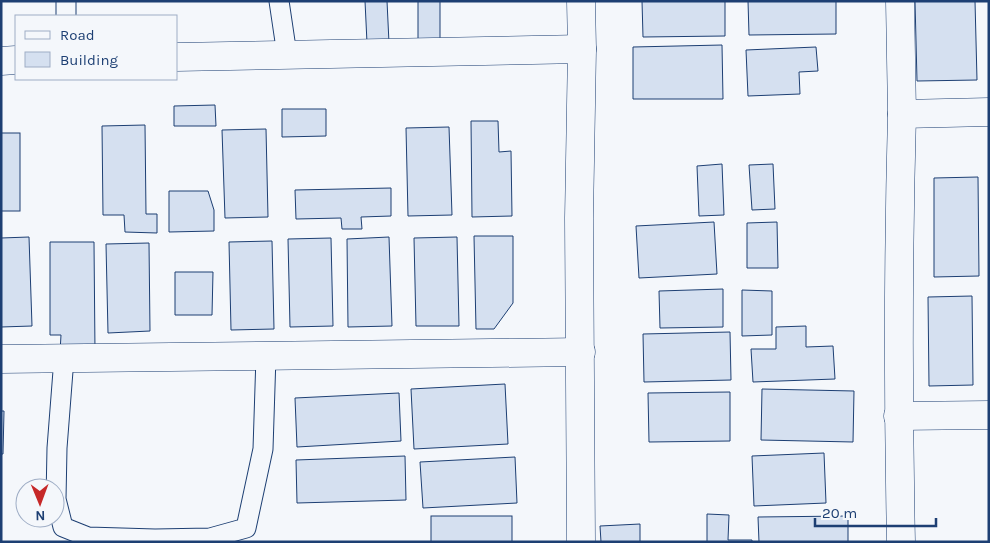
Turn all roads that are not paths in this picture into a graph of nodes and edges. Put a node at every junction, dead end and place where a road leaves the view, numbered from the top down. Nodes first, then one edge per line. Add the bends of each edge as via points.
1 (66, 1) edge
2 (279, 1) edge
3 (580, 1) edge
4 (900, 1) edge
5 (66, 15) edge
6 (582, 49) junction
7 (287, 55) junction
8 (178, 57) edge
9 (15, 60) edge
10 (1, 61) edge
11 (989, 112) edge
12 (902, 114) junction
13 (581, 352) junction
14 (266, 356) junction
15 (64, 358) junction
16 (1, 359) edge
17 (989, 415) edge
18 (898, 416) junction
19 (581, 542) edge
20 (901, 542) edge

1 - 5 lane
2 - 7 lane
3 - 6 street
4 - 12 street
6 - 7 street
6 - 13 street
7 - 8 street
9 - 10 street
11 - 12 street
12 - 18 street
13 - 14 street
13 - 19 street
14 - 15 street
14 - 15 lane via 263,448 246,528 210,538 155,539 88,536 63,527 56,499
15 - 16 street
17 - 18 street
18 - 20 street

